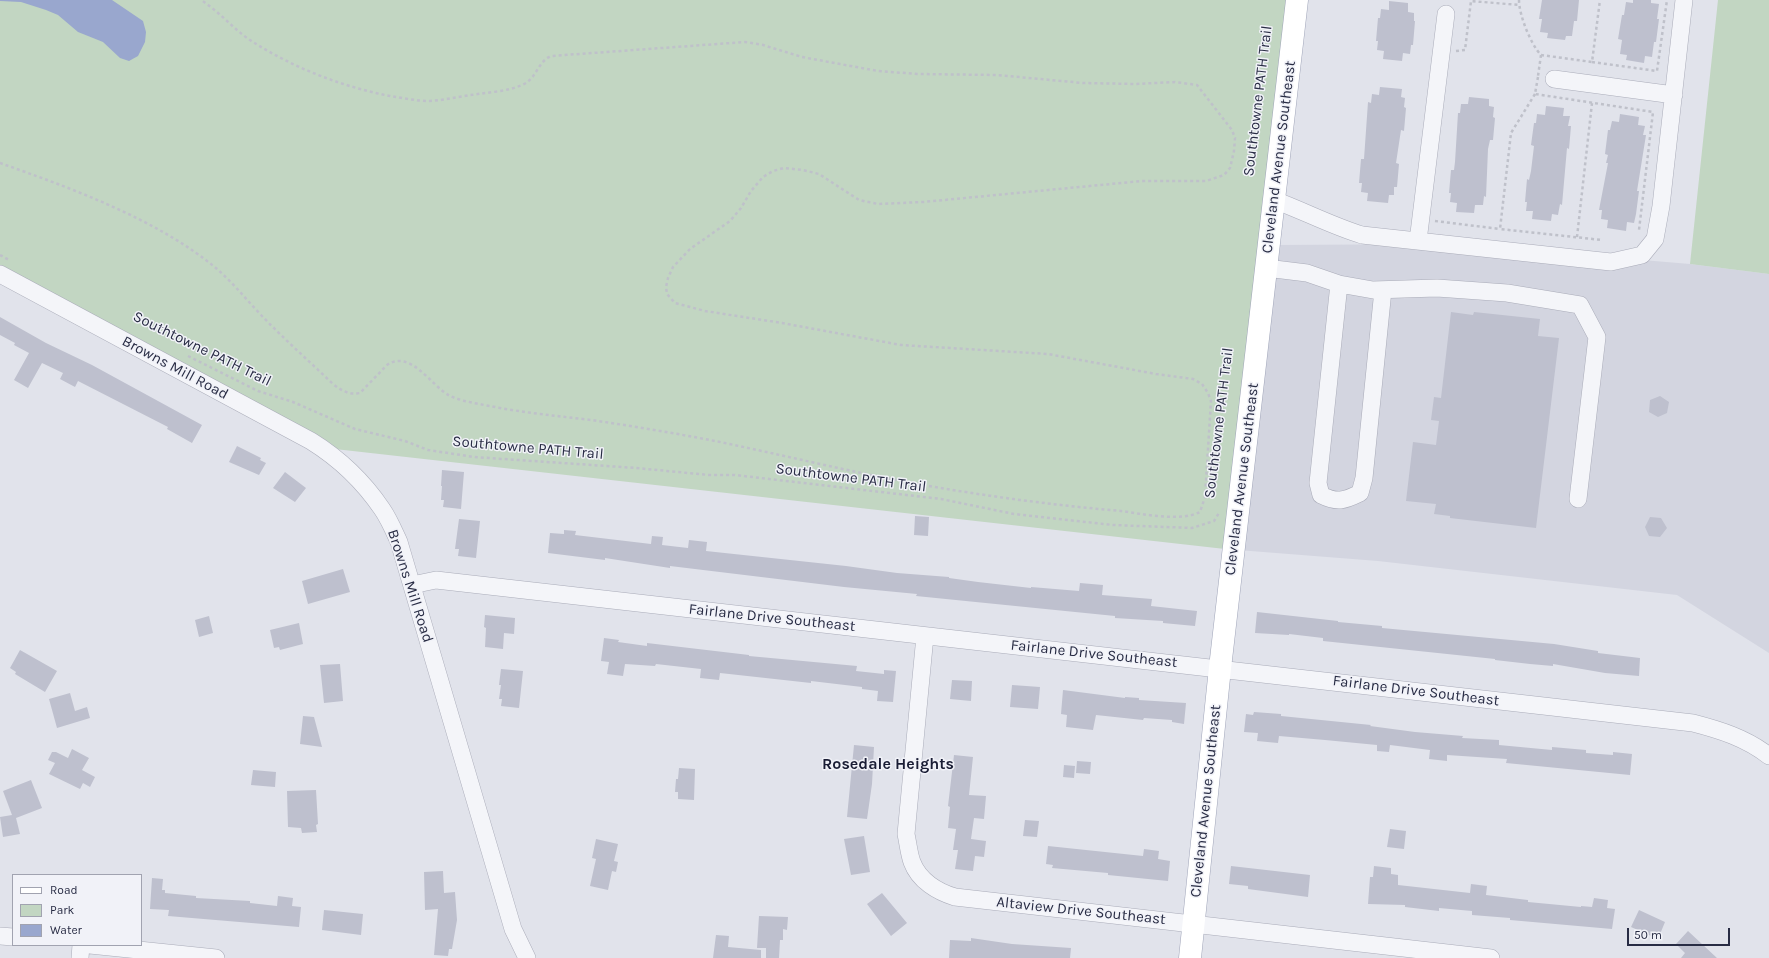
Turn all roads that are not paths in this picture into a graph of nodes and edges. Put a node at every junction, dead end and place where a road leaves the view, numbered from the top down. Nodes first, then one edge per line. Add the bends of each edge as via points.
1 (1296, 0) edge
2 (1684, 0) edge
3 (1446, 14) dead end
4 (1546, 78) road end
5 (1674, 95) junction
6 (1274, 200) junction
7 (1418, 241) junction
8 (1266, 268) junction
9 (0, 274) edge
10 (1339, 284) junction
11 (1383, 290) junction
12 (1578, 499) dead end
13 (412, 585) junction
14 (925, 636) junction
15 (1220, 668) junction
16 (1769, 756) edge
17 (1193, 924) junction
18 (0, 936) edge
19 (12, 937) edge
20 (81, 946) edge
21 (100, 946) edge
22 (80, 958) edge
23 (216, 958) edge
24 (527, 958) edge
25 (1190, 958) edge
26 (1490, 958) edge

1 - 6 main road, Cleveland Avenue Southeast
2 - 5 street
3 - 7 street
4 - 5 street
5 - 7 street via 1655,239 1642,255 1612,262
6 - 7 street via 1362,236
6 - 8 main road, Cleveland Avenue Southeast
8 - 10 street via 1306,273
8 - 15 main road, Cleveland Avenue Southeast
9 - 13 street, Browns Mill Road via 332,454 360,480 383,510 399,542
10 - 11 street
10 - 11 street via 1318,483 1321,495 1332,500 1346,500 1360,493 1364,478
11 - 12 street via 1437,288 1507,293 1580,305 1597,337
13 - 14 street, Fairlane Drive Southeast via 436,580
13 - 24 street, Browns Mill Road via 513,929
14 - 15 street, Fairlane Drive Southeast
14 - 17 street, Altaview Drive Southeast via 906,834 912,864 926,882 941,893 955,897
15 - 16 street, Fairlane Drive Southeast via 1692,723 1725,731 1758,747
15 - 17 main road, Cleveland Avenue Southeast
17 - 25 main road, Cleveland Avenue Southeast
17 - 26 street, Altaview Drive Southeast
18 - 19 street
20 - 22 street
21 - 23 street

